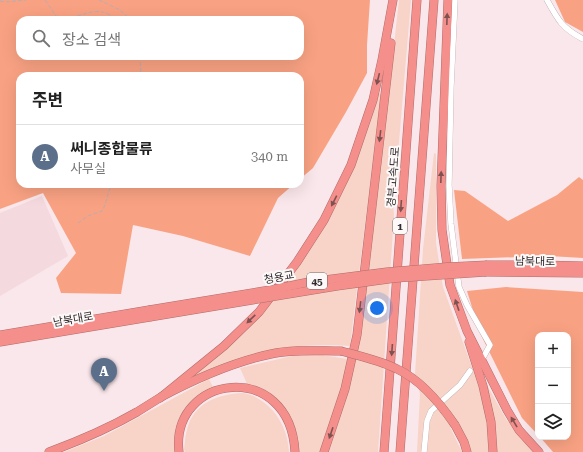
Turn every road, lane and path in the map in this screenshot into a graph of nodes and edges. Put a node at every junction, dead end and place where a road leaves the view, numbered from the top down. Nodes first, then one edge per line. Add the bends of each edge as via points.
1 (26, 0) edge
2 (46, 0) edge
3 (99, 0) edge
4 (394, 0) edge
5 (417, 0) edge
6 (434, 0) edge
7 (448, 0) edge
8 (455, 0) edge
9 (547, 0) edge
10 (0, 1) edge
11 (56, 16) edge
12 (76, 16) edge
13 (110, 16) edge
14 (127, 16) edge
15 (583, 39) edge
16 (140, 60) edge
17 (141, 72) edge
18 (110, 188) edge
19 (78, 223) dead end
20 (583, 266) edge
21 (486, 268) junction
22 (583, 273) edge
23 (150, 314) junction
24 (467, 331) junction
25 (0, 335) edge
26 (0, 342) edge
27 (484, 356) dead end
28 (470, 371) dead end
29 (160, 398) junction
30 (49, 452) edge
31 (179, 452) edge
32 (295, 452) edge
33 (324, 452) edge
34 (384, 452) edge
35 (400, 452) edge
36 (424, 452) edge
37 (467, 452) edge
38 (493, 452) edge
39 (539, 452) edge

1 - 10 path
2 - 11 path
3 - 14 path
4 -> 29 highway via 373,100 351,165 324,220 297,262 259,312 224,346
4 -> 33 highway via 357,335 346,389
5 -> 34 highway, 경부고속도로 / 1
6 - 35 highway, 1
24 -> 7 highway via 450,285 442,230 441,186
8 - 27 street via 450,95 451,224 459,287 490,345
9 - 15 street via 558,21 571,33
12 - 13 path via 94,11
16 - 17 path
18 - 19 path via 102,211
20 - 21 highway, 남북대로 / 45
21 - 22 highway, 남북대로 / 45
21 - 23 highway, 청용교 / 45, bridge via 447,267 309,282
23 - 25 highway, 남북대로 / 45
23 - 26 highway, 남북대로 / 45
24 - 38 highway via 491,422
39 -> 24 highway via 519,430 507,410
28 - 36 street via 460,386 431,411 427,421
29 - 30 highway via 102,430
29 - 37 highway, bridge via 249,359 301,350 341,351 372,359 398,370 415,381 432,396 455,425
31 - 32 highway via 182,425 187,414 197,403 218,390 241,387 264,394 285,414 290,424

